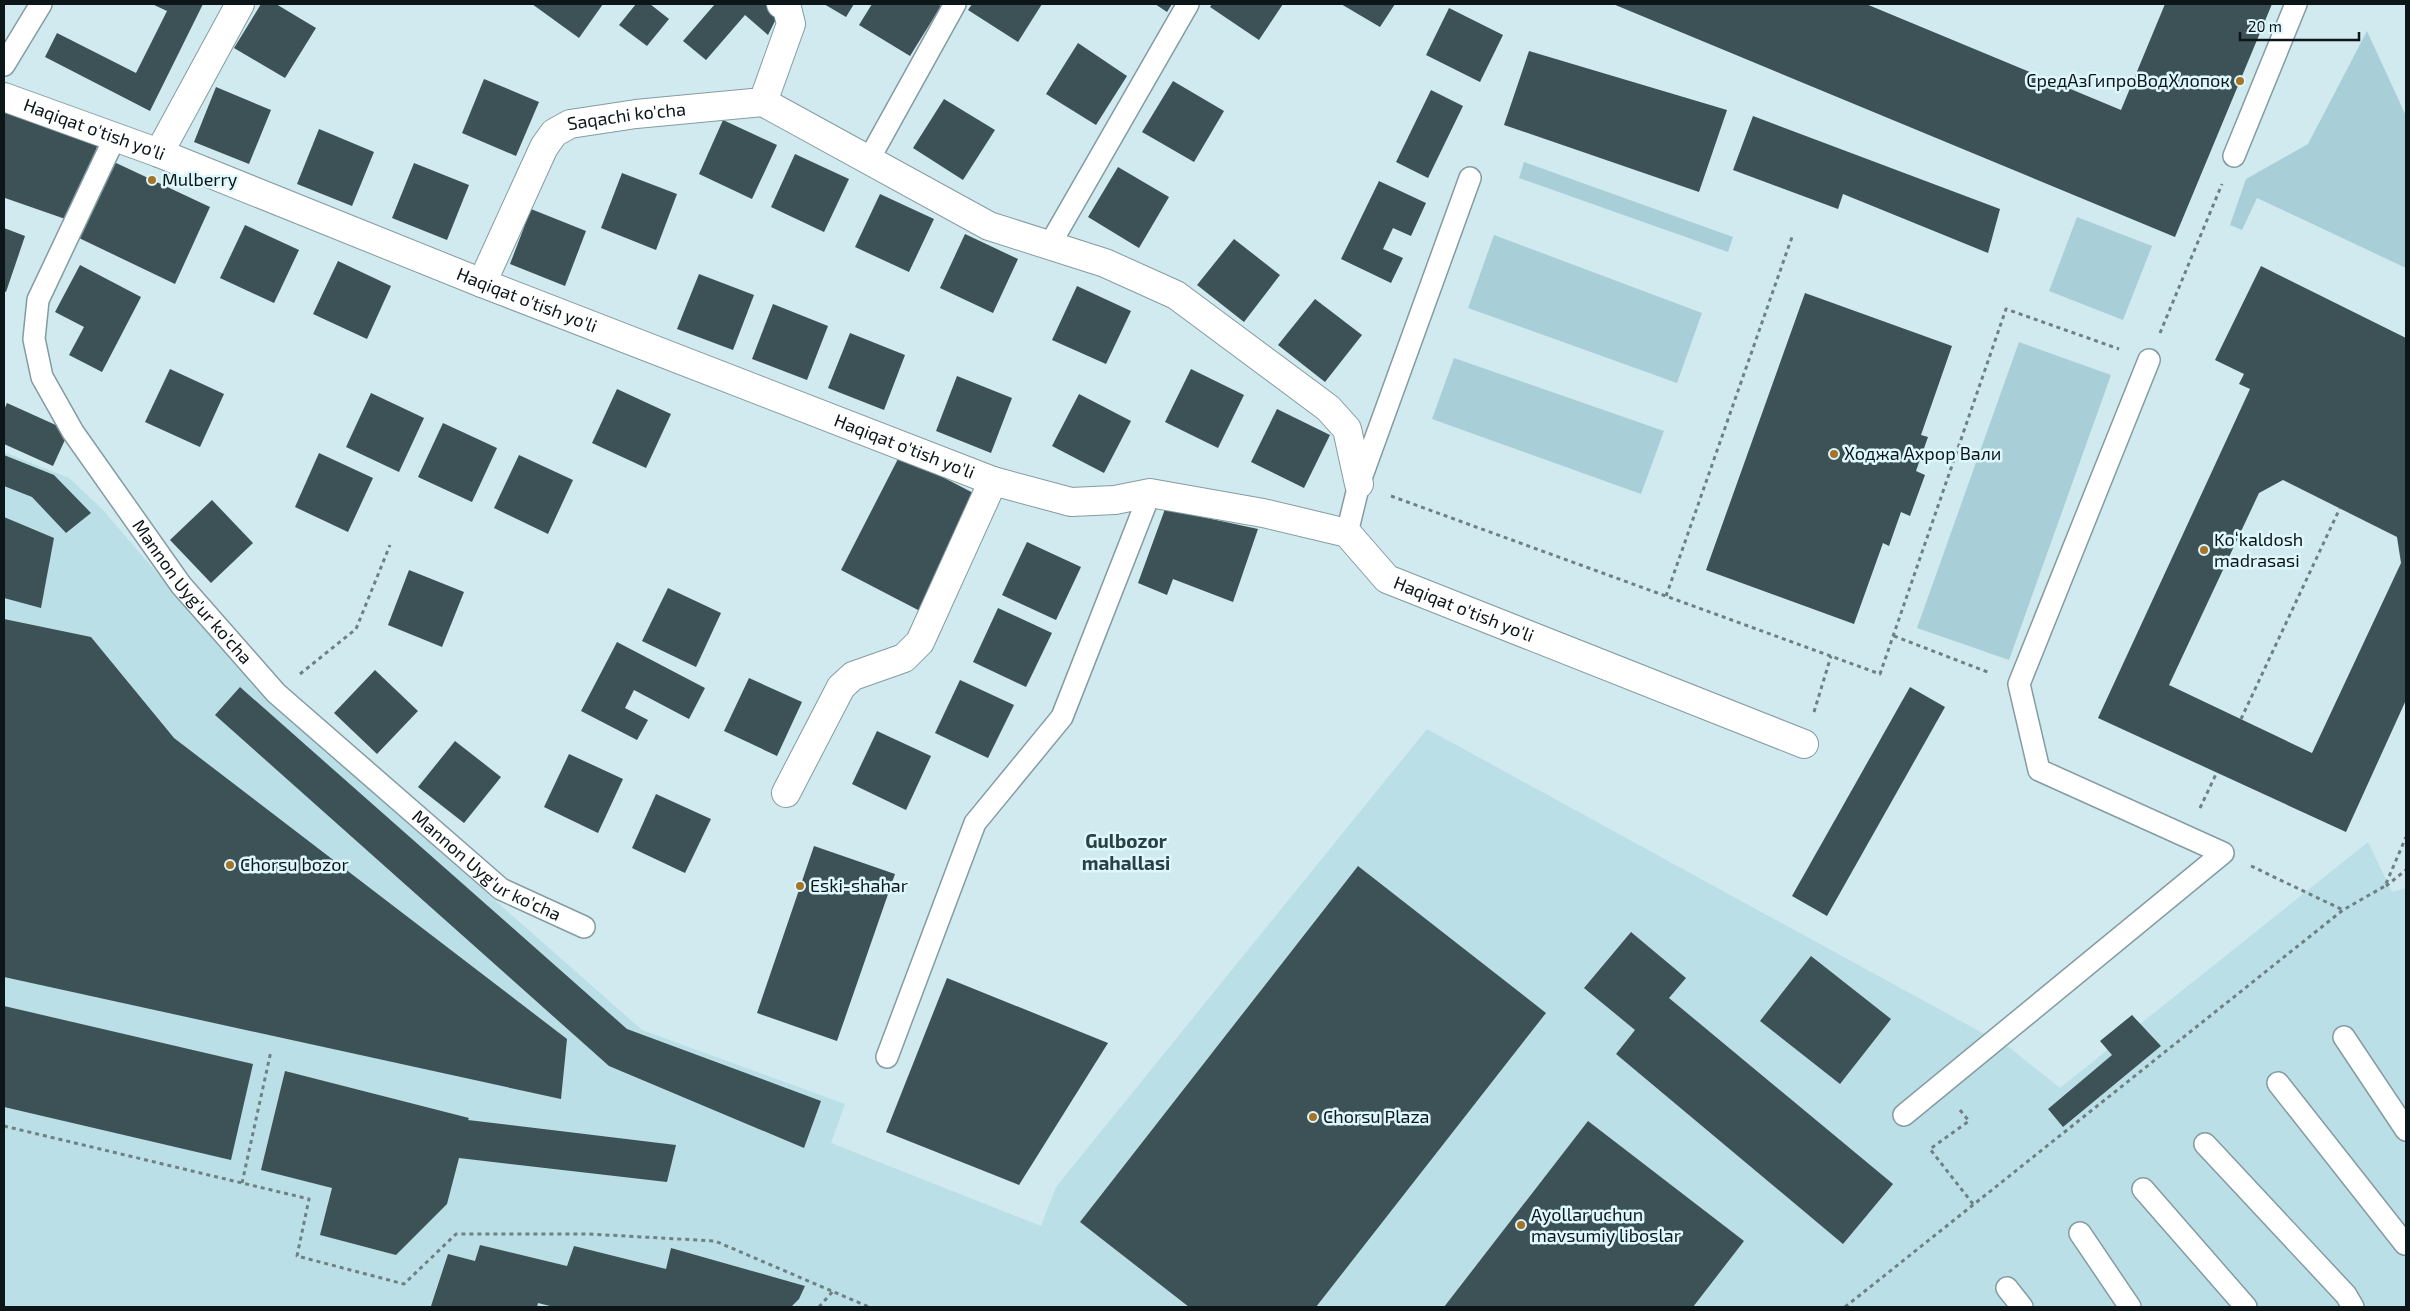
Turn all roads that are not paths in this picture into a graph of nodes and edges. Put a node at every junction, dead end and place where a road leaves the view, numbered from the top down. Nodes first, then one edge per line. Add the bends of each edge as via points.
1 (41, 4) edge
2 (240, 4) edge
3 (781, 4) edge
4 (955, 4) edge
5 (1188, 4) edge
6 (2296, 4) edge
7 (4, 65) edge
8 (4, 97) edge
9 (763, 102) junction
10 (115, 138) junction
11 (159, 153) junction
12 (2234, 156) road end
13 (868, 161) junction
14 (1470, 178) dead end
15 (1049, 246) junction
16 (482, 283) junction
17 (2149, 360) road end
18 (993, 481) junction
19 (1359, 484) junction
20 (1150, 492) junction
21 (1347, 533) junction
22 (1804, 744) road end
23 (786, 793) dead end
24 (584, 927) dead end
25 (2344, 1037) dead end
26 (887, 1057) dead end
27 (2278, 1083) dead end
28 (1904, 1115) dead end
29 (2406, 1130) edge
30 (2204, 1144) dead end
31 (2143, 1189) dead end
32 (2080, 1233) dead end
33 (2405, 1244) dead end
34 (2007, 1288) dead end
35 (2022, 1307) edge
36 (2130, 1307) edge
37 (2246, 1307) edge
38 (2353, 1307) edge

1 - 7 lane
2 - 11 street
3 - 9 street via 787,8 791,24
4 - 13 lane
5 - 15 lane
6 - 12 lane
8 - 10 street, Haqiqat o'tish yo'li
9 - 13 street
9 - 16 street, Saqachi ko'cha via 636,114 570,124 554,133 544,147
10 - 11 street, Haqiqat o'tish yo'li
10 - 24 lane, Mannon Uyg'ur ko'cha via 38,300 34,339 42,377 73,432 181,585 276,693 501,889
11 - 16 street, Haqiqat o'tish yo'li
13 - 15 street via 989,226
14 - 19 lane
15 - 19 street via 1105,263 1176,295 1328,408 1347,429
16 - 18 street, Haqiqat o'tish yo'li
17 - 28 lane via 2019,684 2039,770 2223,853
18 - 20 street, Haqiqat o'tish yo'li via 1071,502 1115,500
18 - 23 street via 920,642 904,658 853,676 841,687
19 - 21 lane
20 - 21 street, Haqiqat o'tish yo'li
20 - 26 lane via 1062,717 975,823
21 - 22 street, Haqiqat o'tish yo'li via 1387,578
25 - 29 lane
27 - 33 lane
30 - 38 lane via 2346,1295
31 - 37 lane
32 - 36 lane
34 - 35 lane

